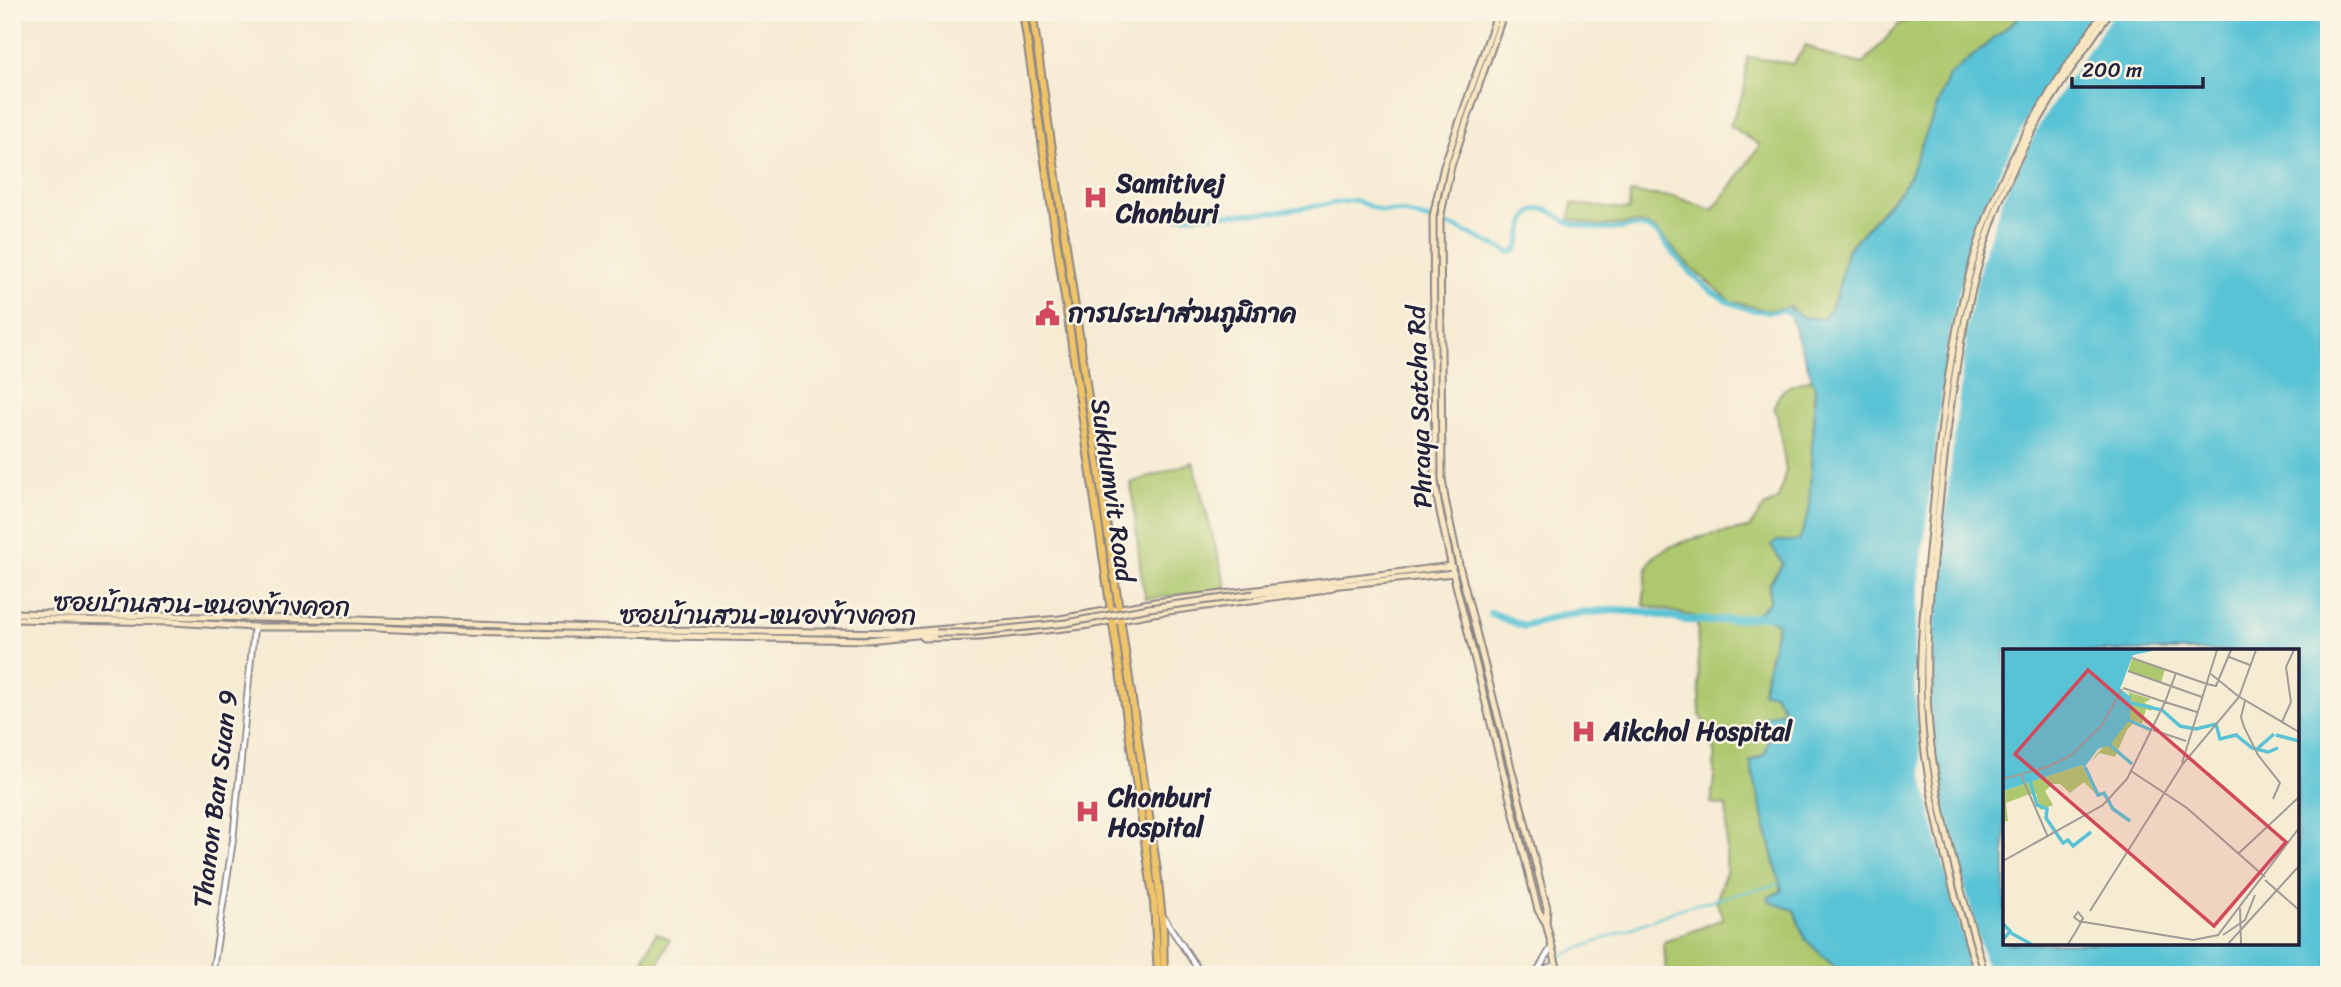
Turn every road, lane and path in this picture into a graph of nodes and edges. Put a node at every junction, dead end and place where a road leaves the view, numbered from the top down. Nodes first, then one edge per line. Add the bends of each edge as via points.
1 (1023, 12) edge
2 (1032, 12) edge
3 (1498, 12) edge
4 (1504, 12) edge
5 (2104, 12) edge
6 (2110, 12) edge
7 (1437, 230) junction
8 (1455, 565) junction
9 (1461, 572) junction
10 (1453, 573) junction
11 (1332, 584) junction
12 (1115, 609) junction
13 (12, 612) edge
14 (255, 618) junction
15 (1067, 618) junction
16 (12, 619) edge
17 (1117, 620) junction
18 (499, 624) junction
19 (254, 627) junction
20 (1068, 627) junction
21 (498, 632) junction
22 (895, 635) junction
23 (1483, 658) junction
24 (1475, 660) junction
25 (1501, 727) junction
26 (1492, 728) junction
27 (1507, 787) junction
28 (1517, 788) junction
29 (1547, 908) junction
30 (1538, 910) junction
31 (1162, 914) junction
32 (1546, 923) junction
33 (1552, 946) junction
34 (1556, 965) junction
35 (1537, 971) junction
36 (212, 975) edge
37 (1158, 975) edge
38 (1164, 975) edge
39 (1202, 975) edge
40 (1526, 975) edge
41 (1559, 975) edge
42 (1978, 975) edge
43 (1985, 975) edge

1 - 12 main road, Sukhumvit Road
2 - 12 main road, Sukhumvit Road
3 - 7 main road, Phraya Satcha Rd via 1444,166 1433,216
4 - 7 main road, Phraya Satcha Rd via 1451,166
5 - 42 main road via 2045,98 2000,186 1972,261 1950,365 1921,622 1921,701 1935,808
6 - 43 main road via 2049,101 1990,227 1966,309 1944,450 1927,624 1927,701 1941,808
7 - 8 main road, Phraya Satcha Rd via 1442,478
8 - 9 main road, Phraya Satcha Rd
8 - 10 main road, Phraya Satcha Rd
8 - 11 main road
9 - 10 main road
9 - 23 main road, Phraya Satcha Rd
10 - 11 main road
10 - 24 main road, Phraya Satcha Rd
11 - 12 main road
11 - 17 main road via 1319,591
11 - 22 main road, ซอยบ้านสวน-หนองข้างคอก, bridge via 1066,623
12 - 15 main road
12 - 17 main road, Sukhumvit Road
13 - 14 main road, ซอยบ้านสวน-หนองข้างคอก
14 - 18 main road, ซอยบ้านสวน-หนองข้างคอก
14 - 19 main road
15 - 20 main road
15 - 22 main road
16 - 19 main road, ซอยบ้านสวน-หนองข้างคอก
17 - 20 main road
17 - 31 main road, Sukhumvit Road
17 - 37 main road, Sukhumvit Road via 1154,903
18 - 21 main road
18 - 22 main road, ซอยบ้านสวน-หนองข้างคอก
19 - 21 main road, ซอยบ้านสวน-หนองข้างคอก
19 - 36 street, Thanon Ban Suan 9 via 233,840
20 - 22 main road via 980,637
21 - 22 main road, ซอยบ้านสวน-หนองข้างคอก via 868,640
23 - 24 main road
23 - 25 main road, Phraya Satcha Rd
24 - 26 main road, Phraya Satcha Rd
25 - 26 main road
25 - 28 main road, Phraya Satcha Rd
26 - 27 main road, Phraya Satcha Rd
27 - 28 main road
27 - 30 main road, Phraya Satcha Rd
28 - 29 main road, Phraya Satcha Rd
29 - 30 main road
29 - 32 main road, Phraya Satcha Rd
30 - 32 main road, Phraya Satcha Rd
31 - 38 main road, Sukhumvit Road
31 - 39 street
32 - 33 main road, Phraya Satcha Rd
33 - 34 main road, Phraya Satcha Rd
33 - 35 street
34 - 35 street
34 - 41 main road, Phraya Satcha Rd
35 - 40 street

